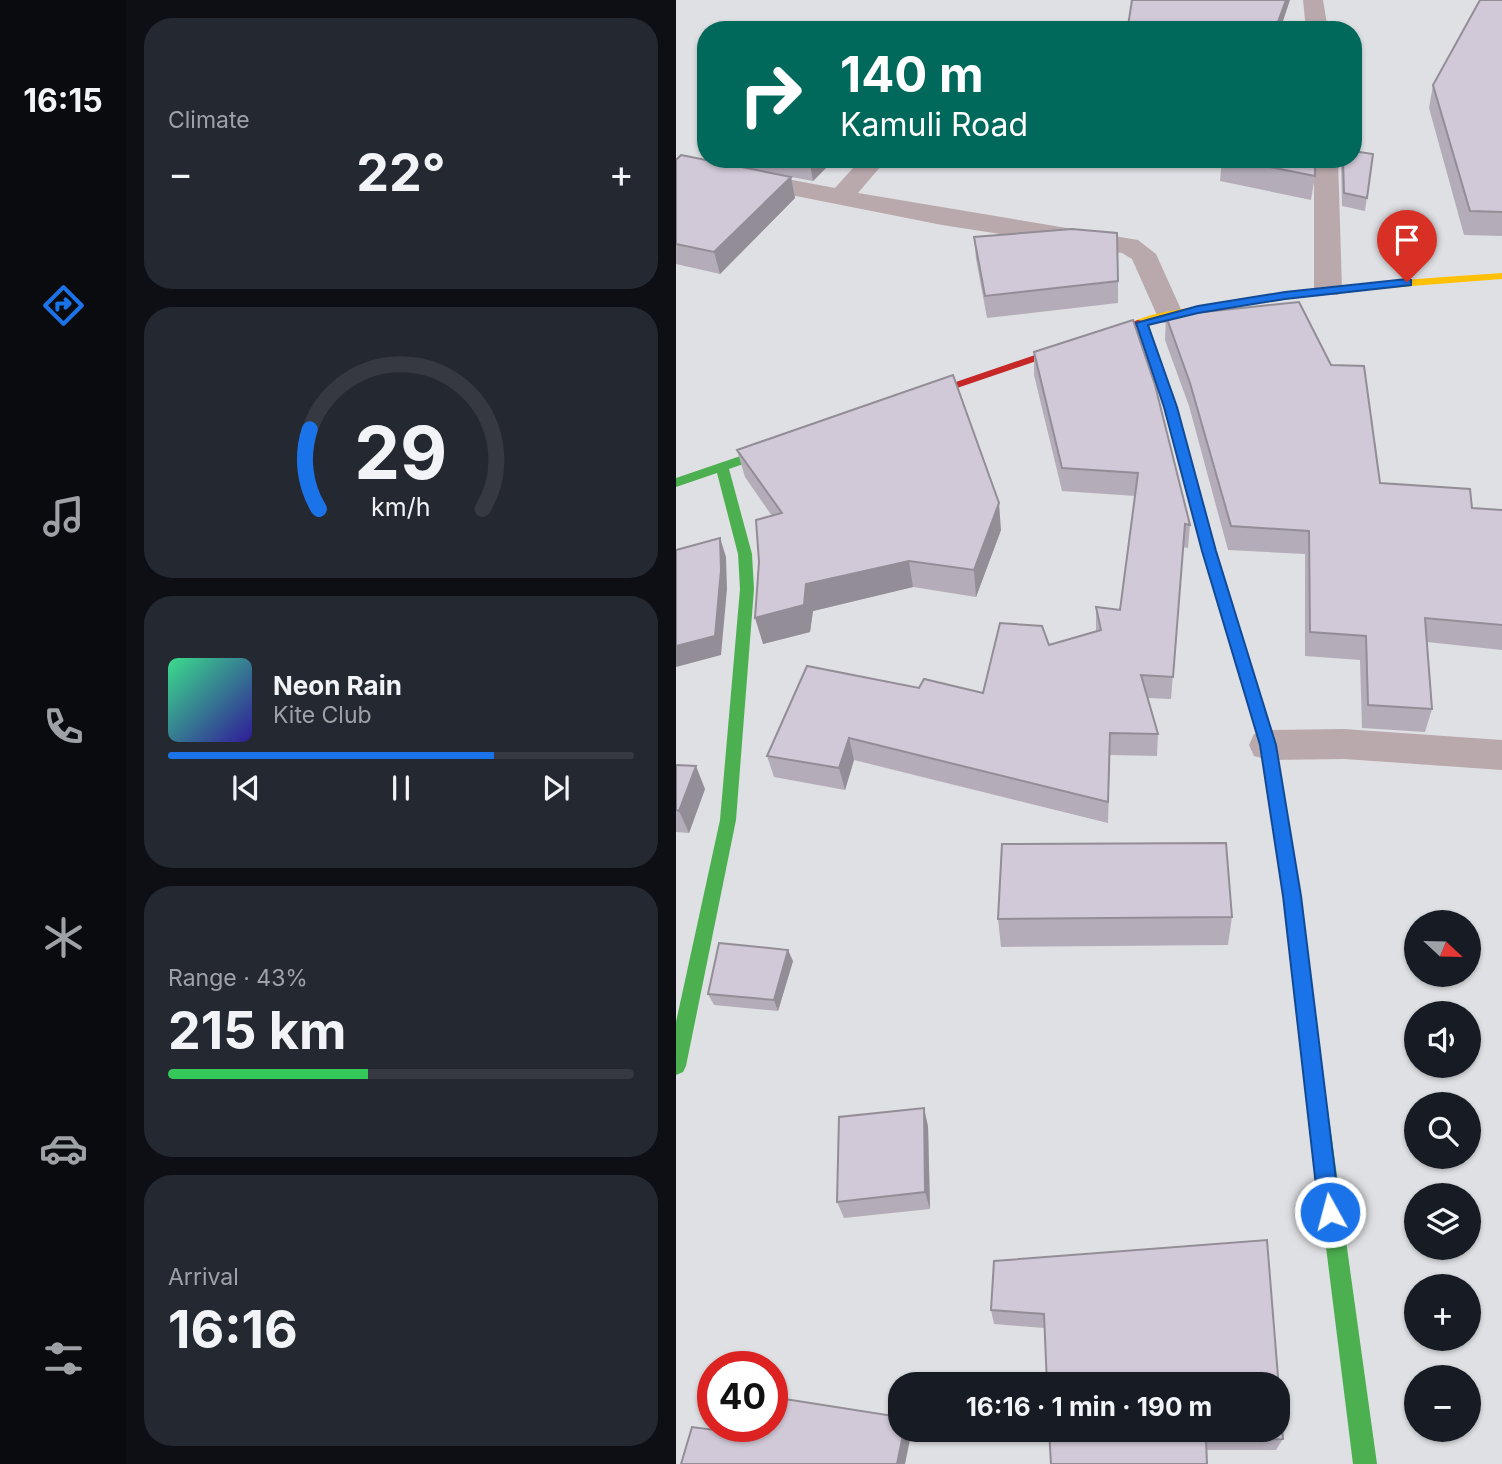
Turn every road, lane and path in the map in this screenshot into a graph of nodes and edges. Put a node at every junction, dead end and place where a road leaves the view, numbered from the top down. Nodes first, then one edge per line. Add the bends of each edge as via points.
1 (1313, 0) edge
2 (1315, 21) edge
3 (676, 165) edge
4 (867, 168) edge
5 (1326, 168) edge
6 (841, 197) junction
7 (1503, 276) edge
8 (1328, 289) junction
9 (1170, 316) junction
10 (1142, 323) junction
11 (899, 404) edge
12 (811, 436) edge
13 (722, 468) junction
14 (676, 483) edge
15 (1268, 745) junction
16 (1503, 755) edge
17 (676, 1066) edge
18 (1364, 1464) edge

1 - 2 street
3 - 6 street
4 - 6 street
5 - 8 street
6 - 9 street via 1129,246 1143,254
7 - 8 street
8 - 9 street
9 - 10 street
10 - 11 street via 1034,355
10 - 15 street via 1171,407
12 - 13 street
13 - 14 street
13 - 17 street via 745,554 747,589 728,820
15 - 16 street via 1344,744
15 - 18 street via 1292,896

